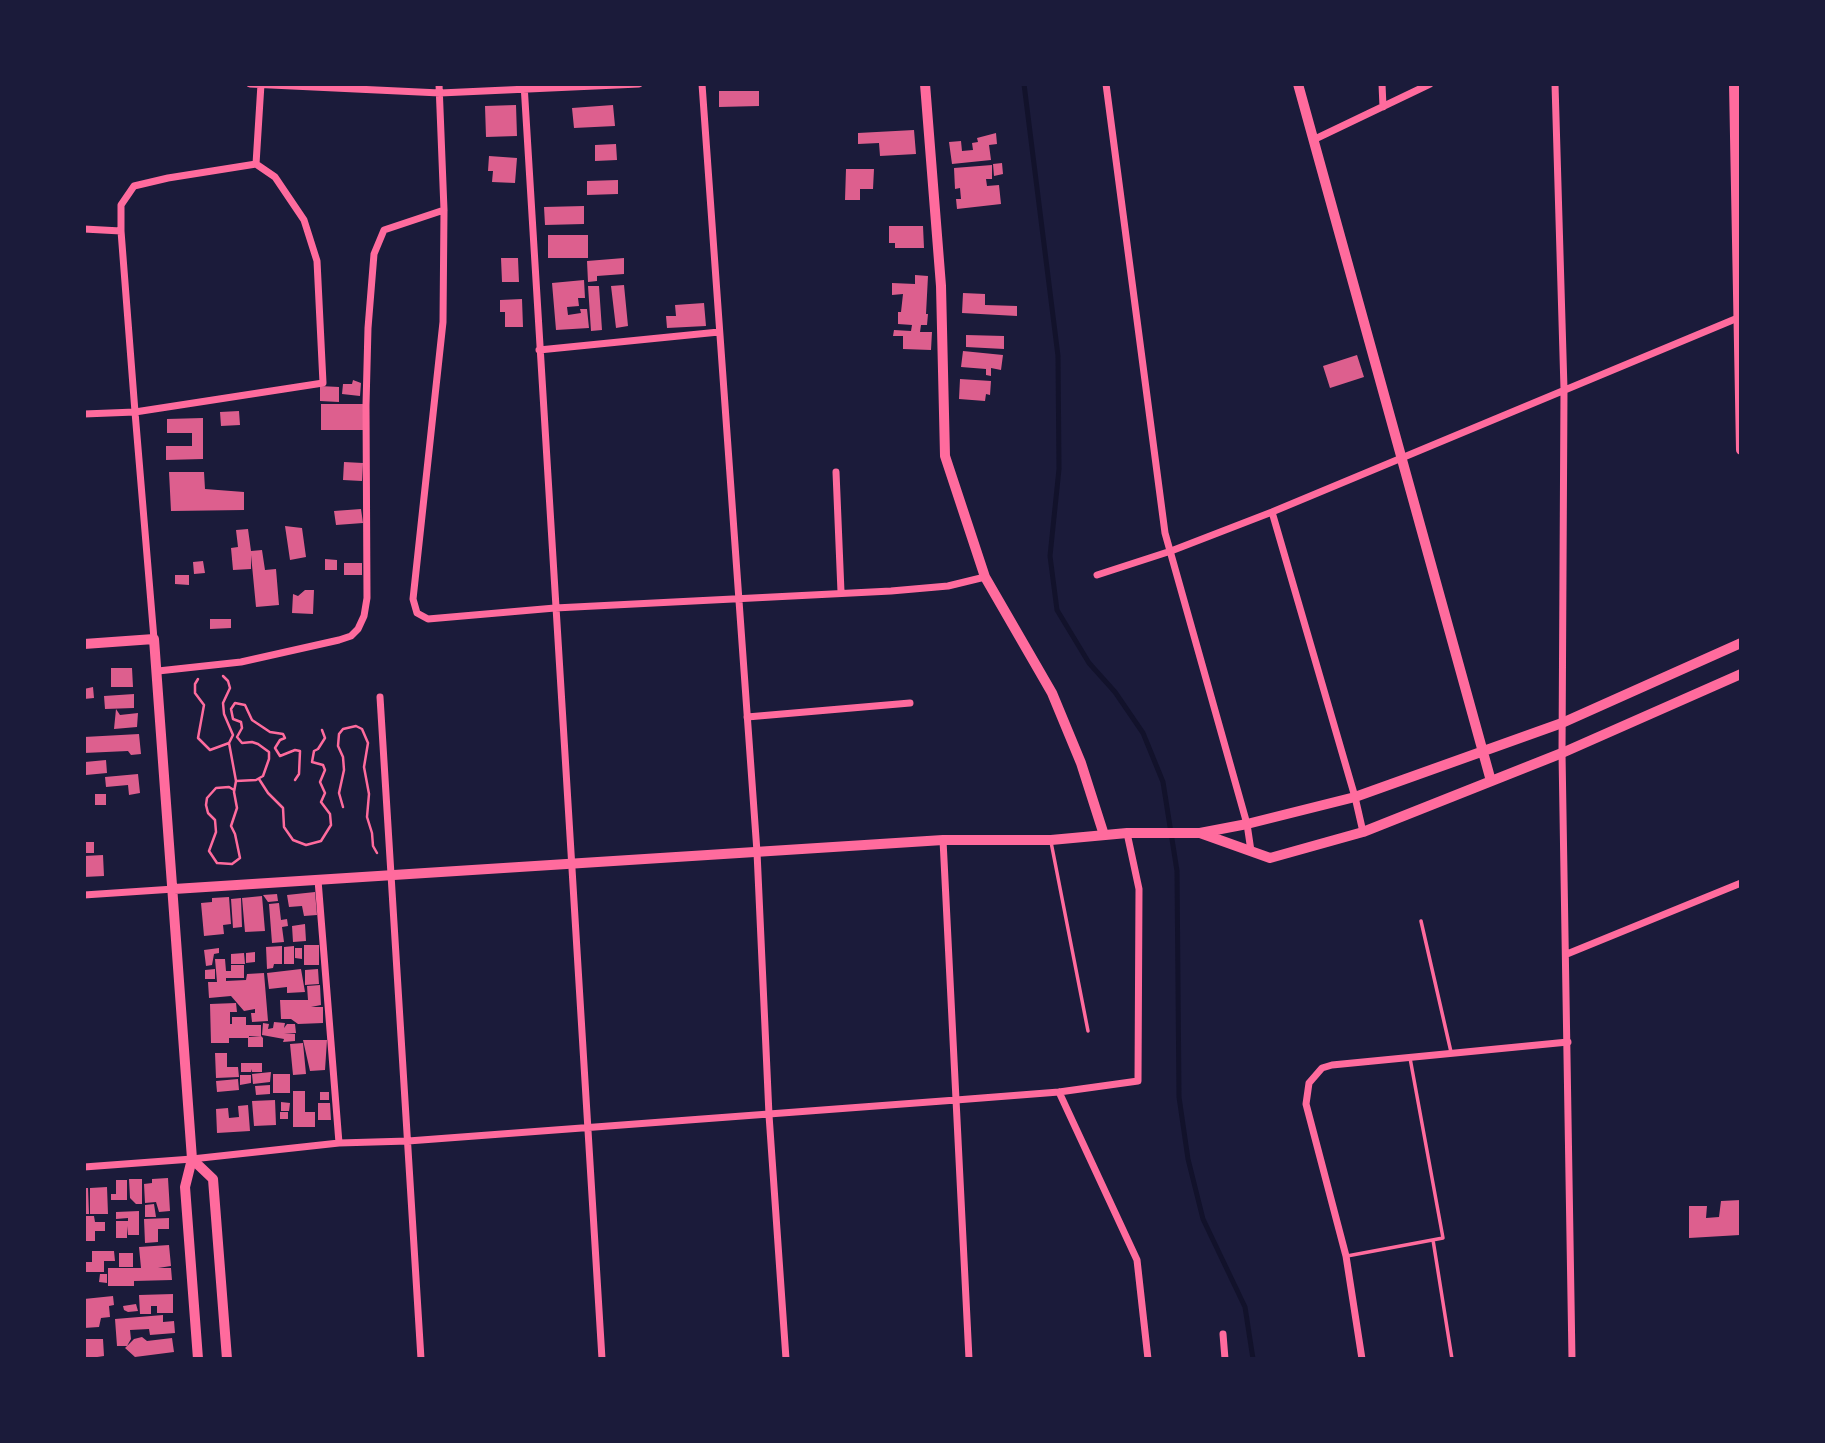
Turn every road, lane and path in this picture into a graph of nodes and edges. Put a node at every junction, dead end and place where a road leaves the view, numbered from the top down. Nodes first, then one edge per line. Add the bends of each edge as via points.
1 (250, 84) edge
2 (261, 84) edge
3 (439, 84) edge
4 (639, 84) edge
5 (702, 84) edge
6 (925, 84) edge
7 (1106, 84) edge
8 (1298, 84) edge
9 (1382, 84) edge
10 (1430, 84) edge
11 (1555, 84) edge
12 (1734, 84) edge
13 (524, 87) edge
14 (440, 93) junction
15 (1383, 107) junction
16 (1313, 140) junction
17 (256, 164) junction
18 (444, 210) junction
19 (84, 229) edge
20 (121, 231) junction
21 (1740, 317) edge
22 (719, 332) junction
23 (539, 350) junction
24 (1564, 389) junction
25 (135, 412) junction
26 (84, 414) edge
27 (1741, 450) edge
28 (1401, 457) junction
29 (836, 472) dead end
30 (1272, 512) junction
31 (1171, 551) junction
32 (1097, 575) dead end
33 (985, 577) junction
34 (841, 592) junction
35 (737, 598) junction
36 (555, 608) junction
37 (154, 639) junction
38 (1741, 643) edge
39 (84, 644) edge
40 (158, 671) junction
41 (201, 672) dead end
42 (218, 672) dead end
43 (1741, 674) edge
44 (380, 697) dead end
45 (910, 703) dead end
46 (747, 717) junction
47 (1562, 723) junction
48 (322, 730) dead end
49 (229, 743) junction
50 (1483, 751) junction
51 (1562, 753) junction
52 (259, 779) junction
53 (295, 780) dead end
54 (236, 781) junction
55 (1491, 781) junction
56 (234, 790) junction
57 (1355, 797) junction
58 (343, 807) dead end
59 (1247, 824) junction
60 (1363, 832) junction
61 (1127, 833) junction
62 (1194, 834) junction
63 (1104, 835) junction
64 (943, 840) junction
65 (1051, 840) junction
66 (1251, 851) junction
67 (757, 852) junction
68 (390, 856) junction
69 (572, 863) junction
70 (391, 875) junction
71 (318, 880) junction
72 (1741, 883) edge
73 (174, 889) junction
74 (84, 895) edge
75 (1421, 921) dead end
76 (1567, 954) junction
77 (1088, 1031) dead end
78 (1567, 1042) junction
79 (1451, 1053) junction
80 (1409, 1058) junction
81 (1059, 1092) junction
82 (956, 1100) junction
83 (769, 1115) junction
84 (588, 1128) junction
85 (408, 1141) junction
86 (339, 1143) junction
87 (192, 1159) junction
88 (84, 1167) edge
89 (1433, 1240) junction
90 (1346, 1256) junction
91 (1223, 1334) dead end
92 (198, 1359) edge
93 (227, 1359) edge
94 (421, 1359) edge
95 (602, 1359) edge
96 (786, 1359) edge
97 (968, 1359) edge
98 (1148, 1359) edge
99 (1225, 1359) edge
100 (1362, 1359) edge
101 (1452, 1359) edge
102 (1572, 1359) edge

1 - 2 street
2 - 14 street
2 - 17 street
3 - 14 street
4 - 13 street
5 - 22 street
6 - 33 street via 941,286 945,456
7 - 31 street
8 - 16 street
9 - 15 street
10 - 15 street
11 - 24 street
12 - 21 street
13 - 14 street
13 - 23 street
14 - 18 street
15 - 16 street
16 - 28 street
17 - 20 street via 134,186 121,205
17 - 25 street via 275,177 304,220 317,261 323,383
18 - 36 street via 443,322 413,599 417,613 428,619
18 - 40 street via 384,230 374,254 366,405 367,598 358,629 351,636 241,662
19 - 20 street
20 - 25 street
21 - 24 street
21 - 27 street
22 - 23 street
22 - 35 street
23 - 36 street
24 - 28 street
24 - 47 street
25 - 26 street
25 - 37 street
28 - 30 street
28 - 50 street
29 - 34 street
30 - 31 street
30 - 57 street
31 - 32 street
31 - 59 street
33 - 34 street via 947,586
33 - 63 street via 1052,693
34 - 35 street
35 - 36 street
35 - 46 street
36 - 69 street
37 - 39 street
37 - 40 street
38 - 47 street
40 - 73 street
41 - 49 path via 195,684 195,693 204,705 198,738 210,750
42 - 49 path via 230,688 223,704 233,735
43 - 51 street
44 - 68 street
45 - 46 street
46 - 67 street
47 - 50 street
47 - 51 street
48 - 52 path via 325,738 312,762 325,770 321,802 331,825 321,841 306,845 293,840 284,827 283,808
49 - 54 path
50 - 55 street
50 - 57 street
51 - 55 street
51 - 76 street
52 - 53 path via 266,771 269,752 237,737 242,728 241,722 233,719 235,703 245,705 252,720 270,732 283,734 285,738 275,748 280,755 300,751
52 - 54 path
54 - 56 path
55 - 60 street
56 - 56 path via 237,808 231,826 240,858 232,864 217,863 209,852 215,820 208,813 207,798 216,788
57 - 59 street
57 - 60 street
58 - 68 path via 339,793 344,757 338,746 339,734 356,726 368,743 364,767 373,846 376,852
59 - 62 street
59 - 66 street
60 - 66 street via 1270,858
61 - 62 street
61 - 63 street
61 - 81 street via 1139,889 1138,1081
62 - 66 street
63 - 65 street
64 - 65 street
64 - 67 street
64 - 82 street
65 - 77 lane
67 - 69 street
67 - 83 street
68 - 70 street
69 - 70 street
69 - 84 street
70 - 71 street
70 - 85 street
71 - 73 street
71 - 86 street
72 - 76 street
73 - 74 street
73 - 87 street
75 - 79 lane
76 - 78 street
78 - 79 street
78 - 102 street
79 - 80 street
80 - 89 lane via 1443,1238
80 - 90 street via 1332,1065 1309,1083 1306,1104
81 - 82 street
81 - 98 street via 1138,1260
82 - 83 street
82 - 97 street
83 - 84 street
83 - 96 street
84 - 85 street
84 - 95 street
85 - 86 street
85 - 94 street
86 - 87 street
87 - 88 street
87 - 92 street via 185,1187
87 - 93 street via 214,1179
89 - 90 lane
89 - 101 lane
90 - 100 street
91 - 99 street

